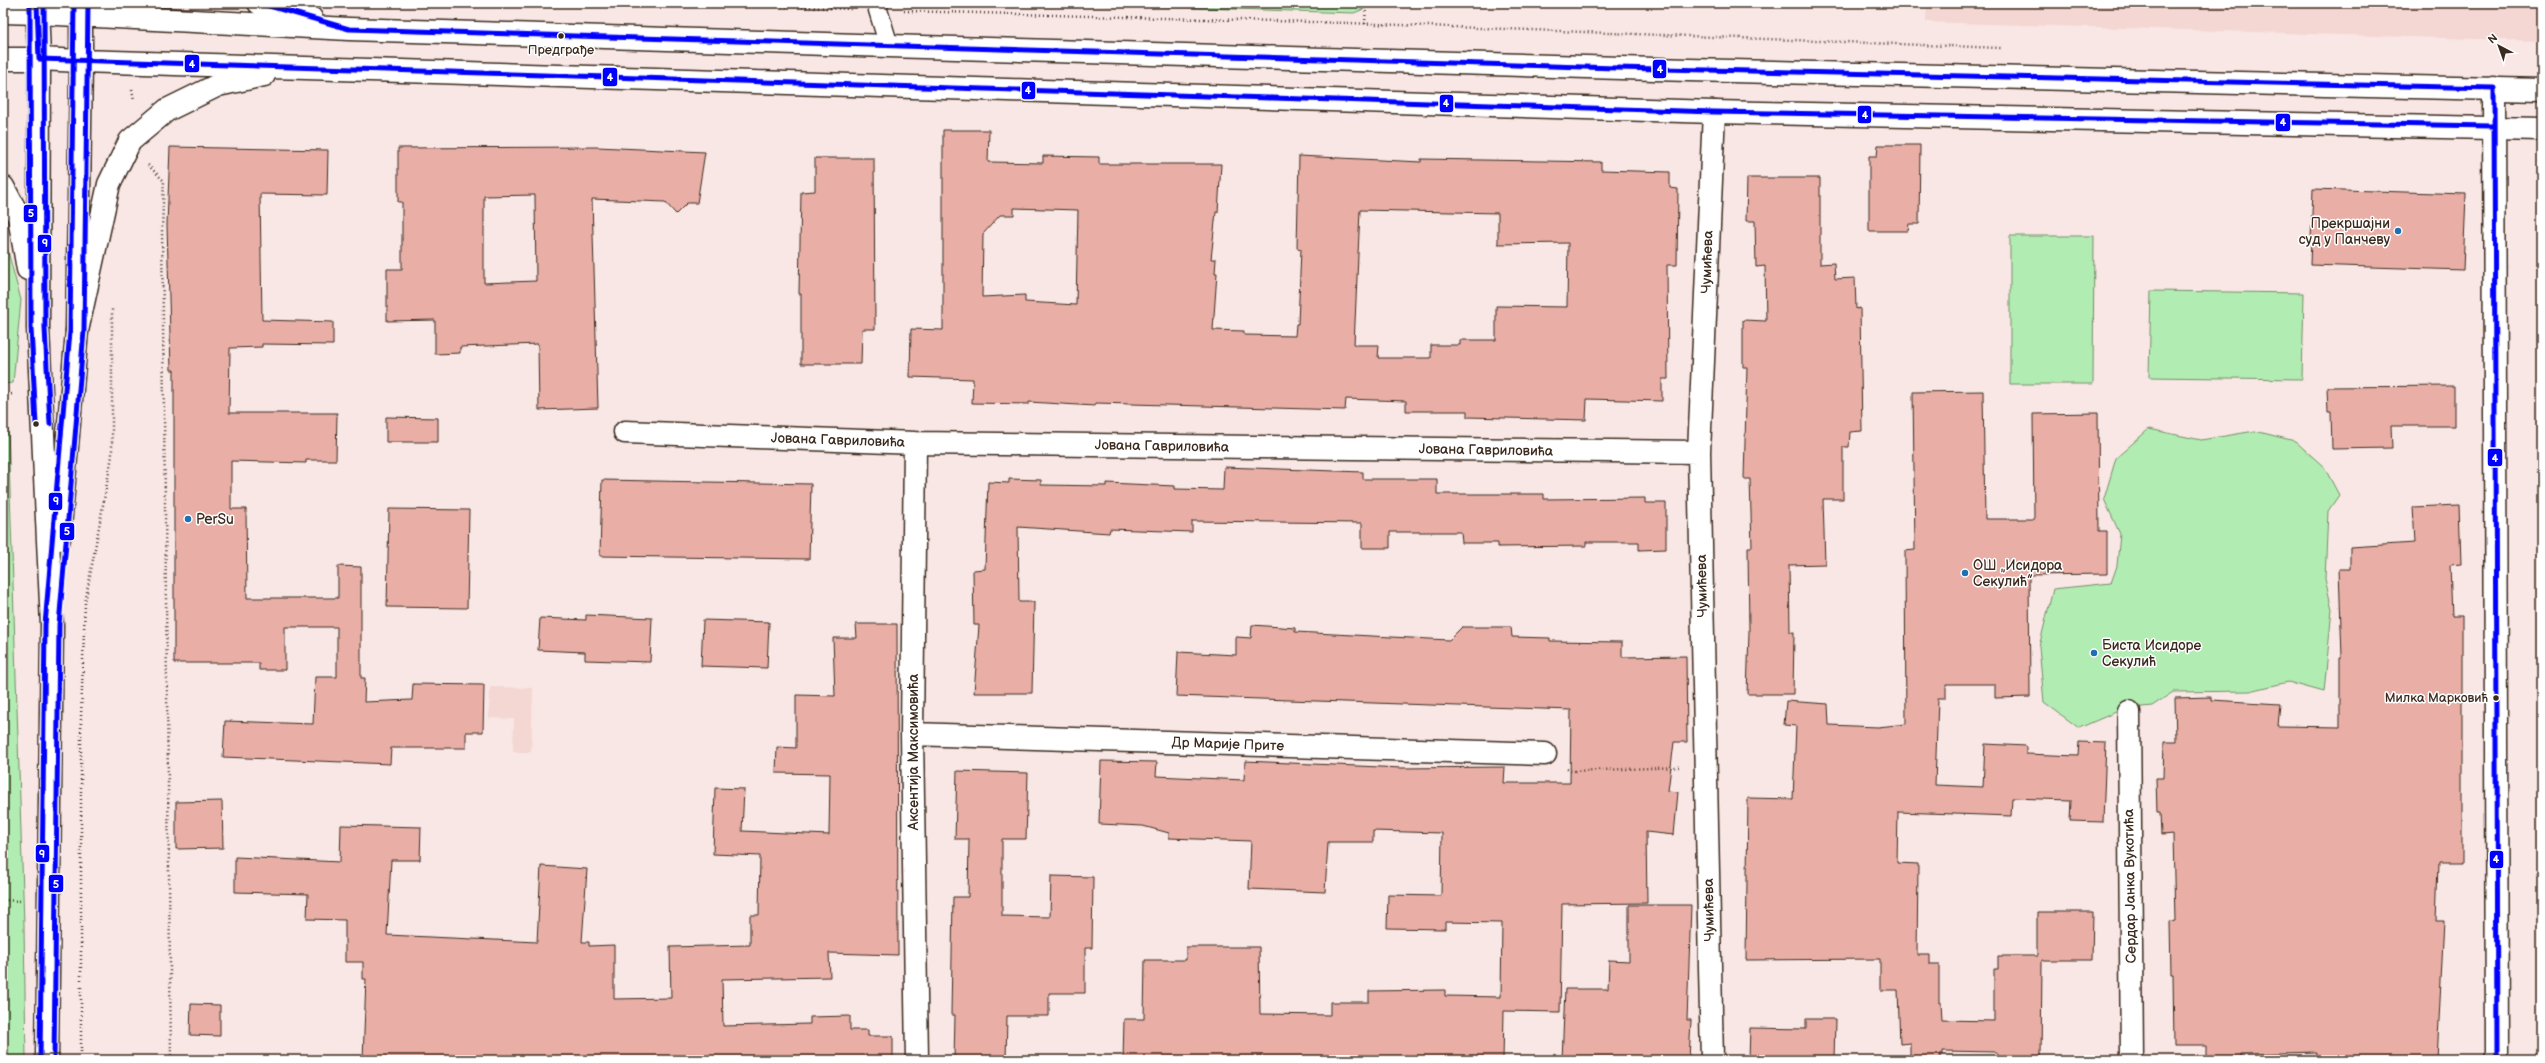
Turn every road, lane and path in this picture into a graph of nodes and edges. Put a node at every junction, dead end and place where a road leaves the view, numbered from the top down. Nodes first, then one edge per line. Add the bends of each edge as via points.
1 (260, 3) edge
2 (698, 3) edge
3 (1366, 3) edge
4 (878, 6) edge
5 (38, 8) edge
6 (81, 9) edge
7 (3, 12) edge
8 (1365, 24) junction
9 (349, 29) junction
10 (889, 46) junction
11 (2008, 48) dead end
12 (3, 59) edge
13 (39, 59) junction
14 (81, 61) junction
15 (298, 67) junction
16 (2494, 88) junction
17 (2542, 90) edge
18 (1714, 112) junction
19 (2492, 126) junction
20 (2542, 129) edge
21 (146, 162) dead end
22 (3, 187) edge
23 (112, 301) dead end
24 (38, 328) junction
25 (78, 331) junction
26 (624, 432) dead end
27 (915, 443) junction
28 (1699, 452) junction
29 (52, 625) junction
30 (2129, 712) dead end
31 (912, 734) junction
32 (1545, 754) joint
33 (1706, 767) junction
34 (47, 1060) edge
35 (81, 1060) edge
36 (171, 1060) edge
37 (917, 1060) edge
38 (1712, 1060) edge
39 (2132, 1060) edge
40 (2497, 1060) edge

1 - 9 street
2 - 4 path
3 - 8 path
4 - 8 path
4 - 10 lane
5 - 6 street
5 - 7 street
5 - 13 street
6 - 9 street
6 - 14 street
8 - 11 path
9 - 10 street
10 - 16 street via 1616,68
12 - 13 street
13 - 14 street
13 - 24 street
14 - 15 street
14 - 25 street
15 - 18 street
15 - 25 street via 218,85 167,110 130,141 109,184
16 - 17 street
16 - 19 street
18 - 19 street
18 - 28 street, Чумићева
19 - 20 street
19 - 40 street
21 - 36 path via 164,181 162,237
22 - 24 street via 19,218
23 - 35 path via 112,456 85,603 81,717
24 - 29 street
25 - 29 street
26 - 27 street, Јована Гавриловића
27 - 28 street, Јована Гавриловића
27 - 31 street, Аксентија Максимовића
28 - 33 street, Чумићева
29 - 34 street
30 - 39 street, Сердар Јанка Вукотића
31 - 32 street, Др Марије Прите
31 - 37 street, Аксентија Максимовића
32 - 33 path via 1558,765 1573,771
33 - 38 street, Чумићева

